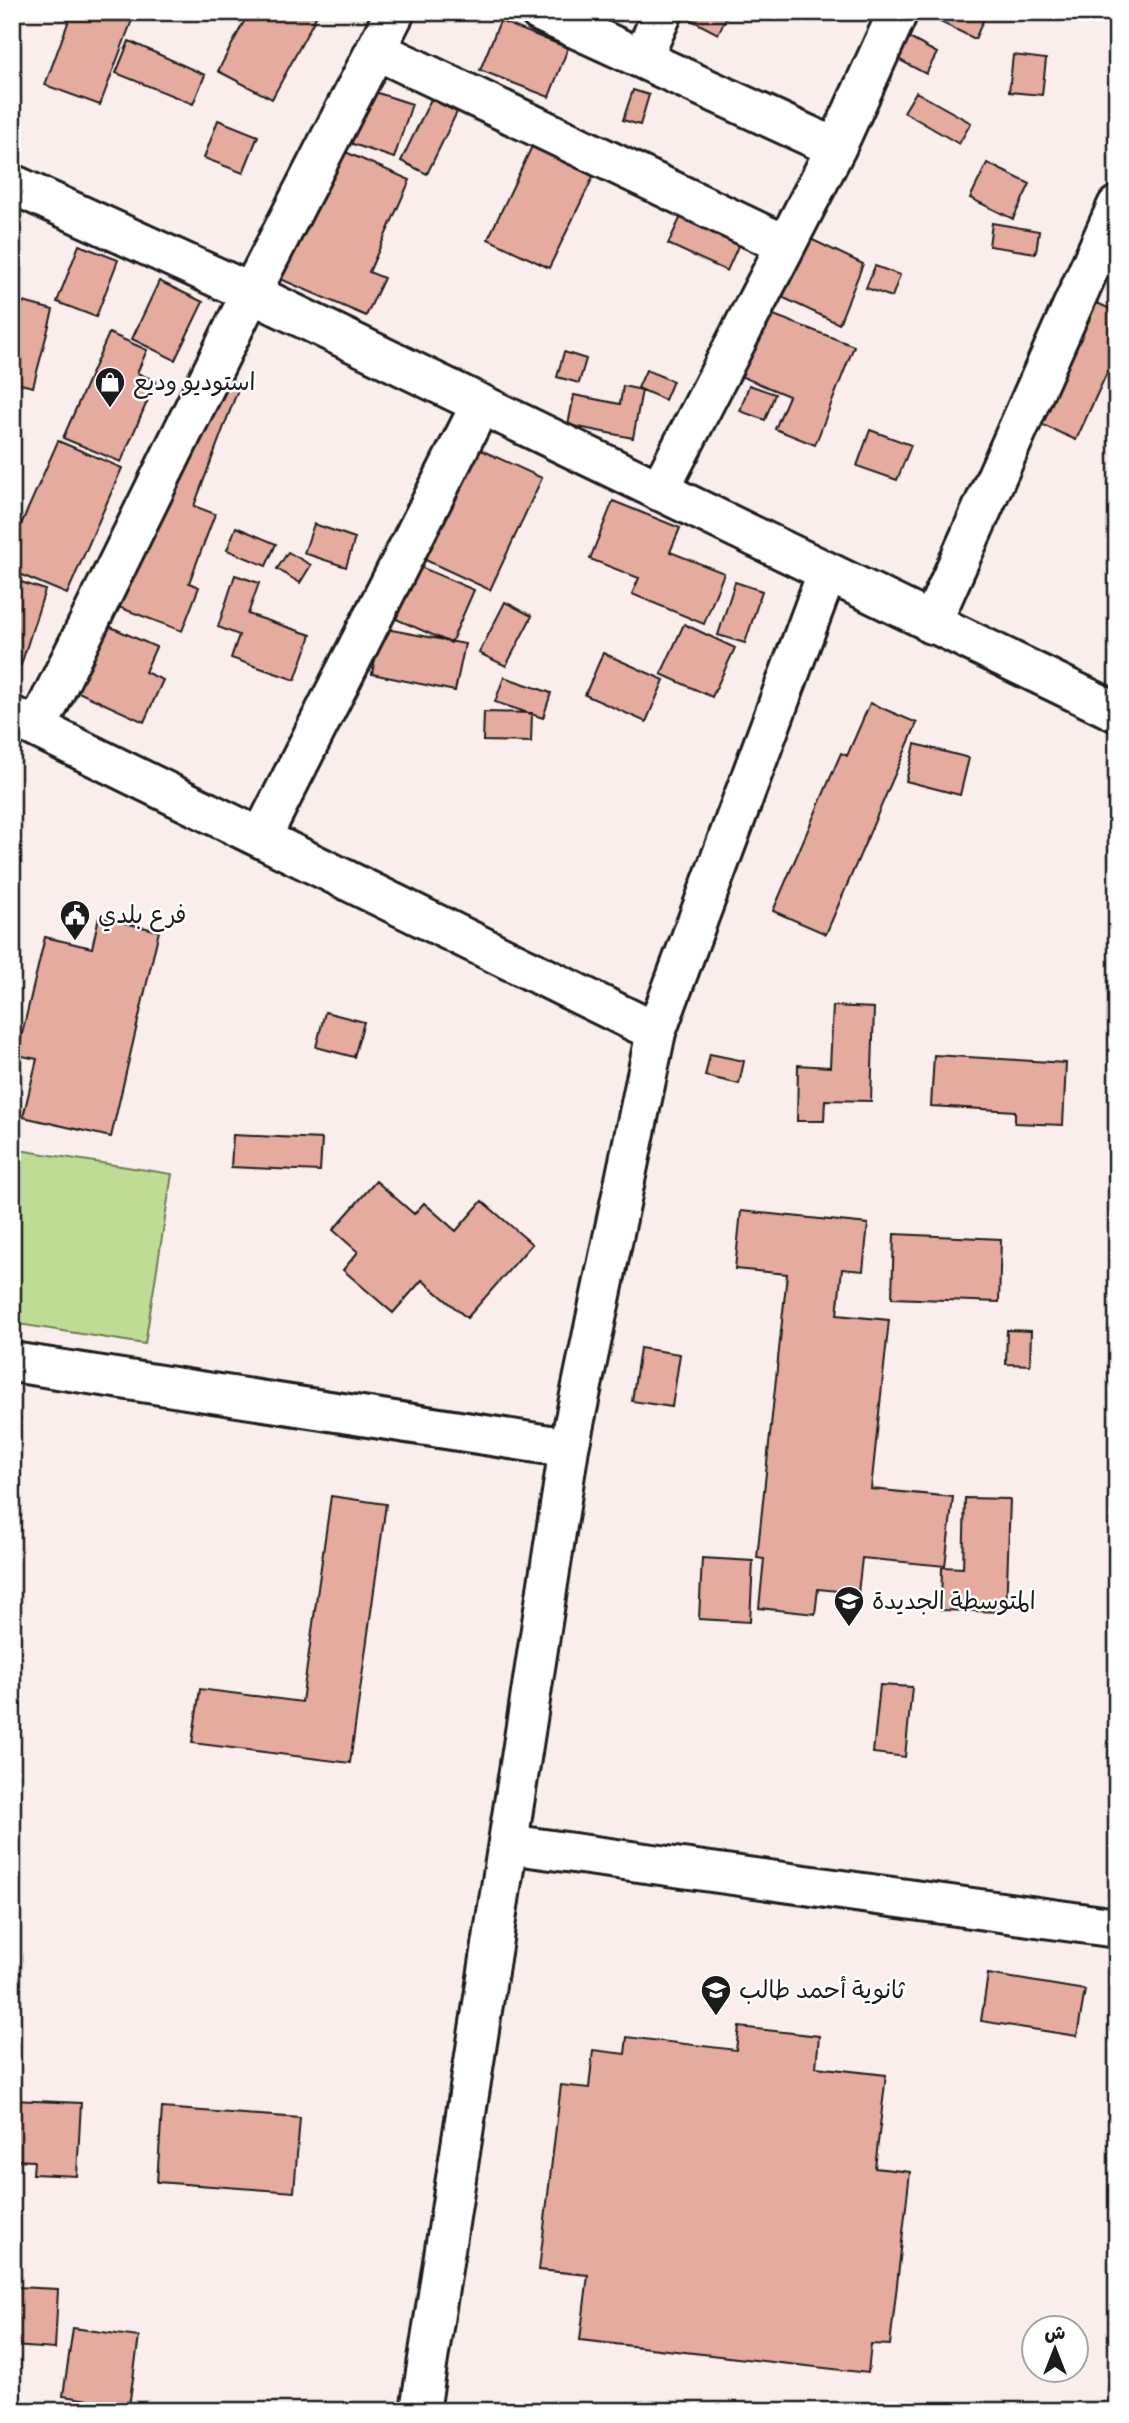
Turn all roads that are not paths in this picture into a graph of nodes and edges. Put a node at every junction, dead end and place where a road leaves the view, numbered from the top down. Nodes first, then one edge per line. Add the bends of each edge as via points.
1 (396, 12) edge
2 (540, 12) edge
3 (663, 12) edge
4 (898, 12) edge
5 (376, 50) junction
6 (642, 59) junction
7 (836, 148) junction
8 (12, 184) edge
9 (1117, 206) edge
10 (786, 244) junction
11 (251, 293) junction
12 (481, 404) junction
13 (659, 491) junction
14 (827, 573) junction
15 (931, 624) junction
16 (1117, 712) edge
17 (25, 722) edge
18 (261, 838) junction
19 (656, 1032) junction
20 (12, 1362) edge
21 (569, 1448) junction
22 (508, 1844) junction
23 (1117, 1928) edge
24 (420, 2411) edge

1 - 5 street
2 - 6 street
3 - 6 street
4 - 7 street
5 - 10 street
5 - 11 street
6 - 7 street
7 - 10 street
8 - 11 street
9 - 15 street
10 - 13 street
11 - 12 street
11 - 17 street
12 - 13 street
12 - 18 street
13 - 14 street
14 - 15 street
14 - 19 street
15 - 16 street
17 - 18 street
18 - 19 street
19 - 21 street
20 - 21 street
21 - 22 street
22 - 23 street
22 - 24 street

